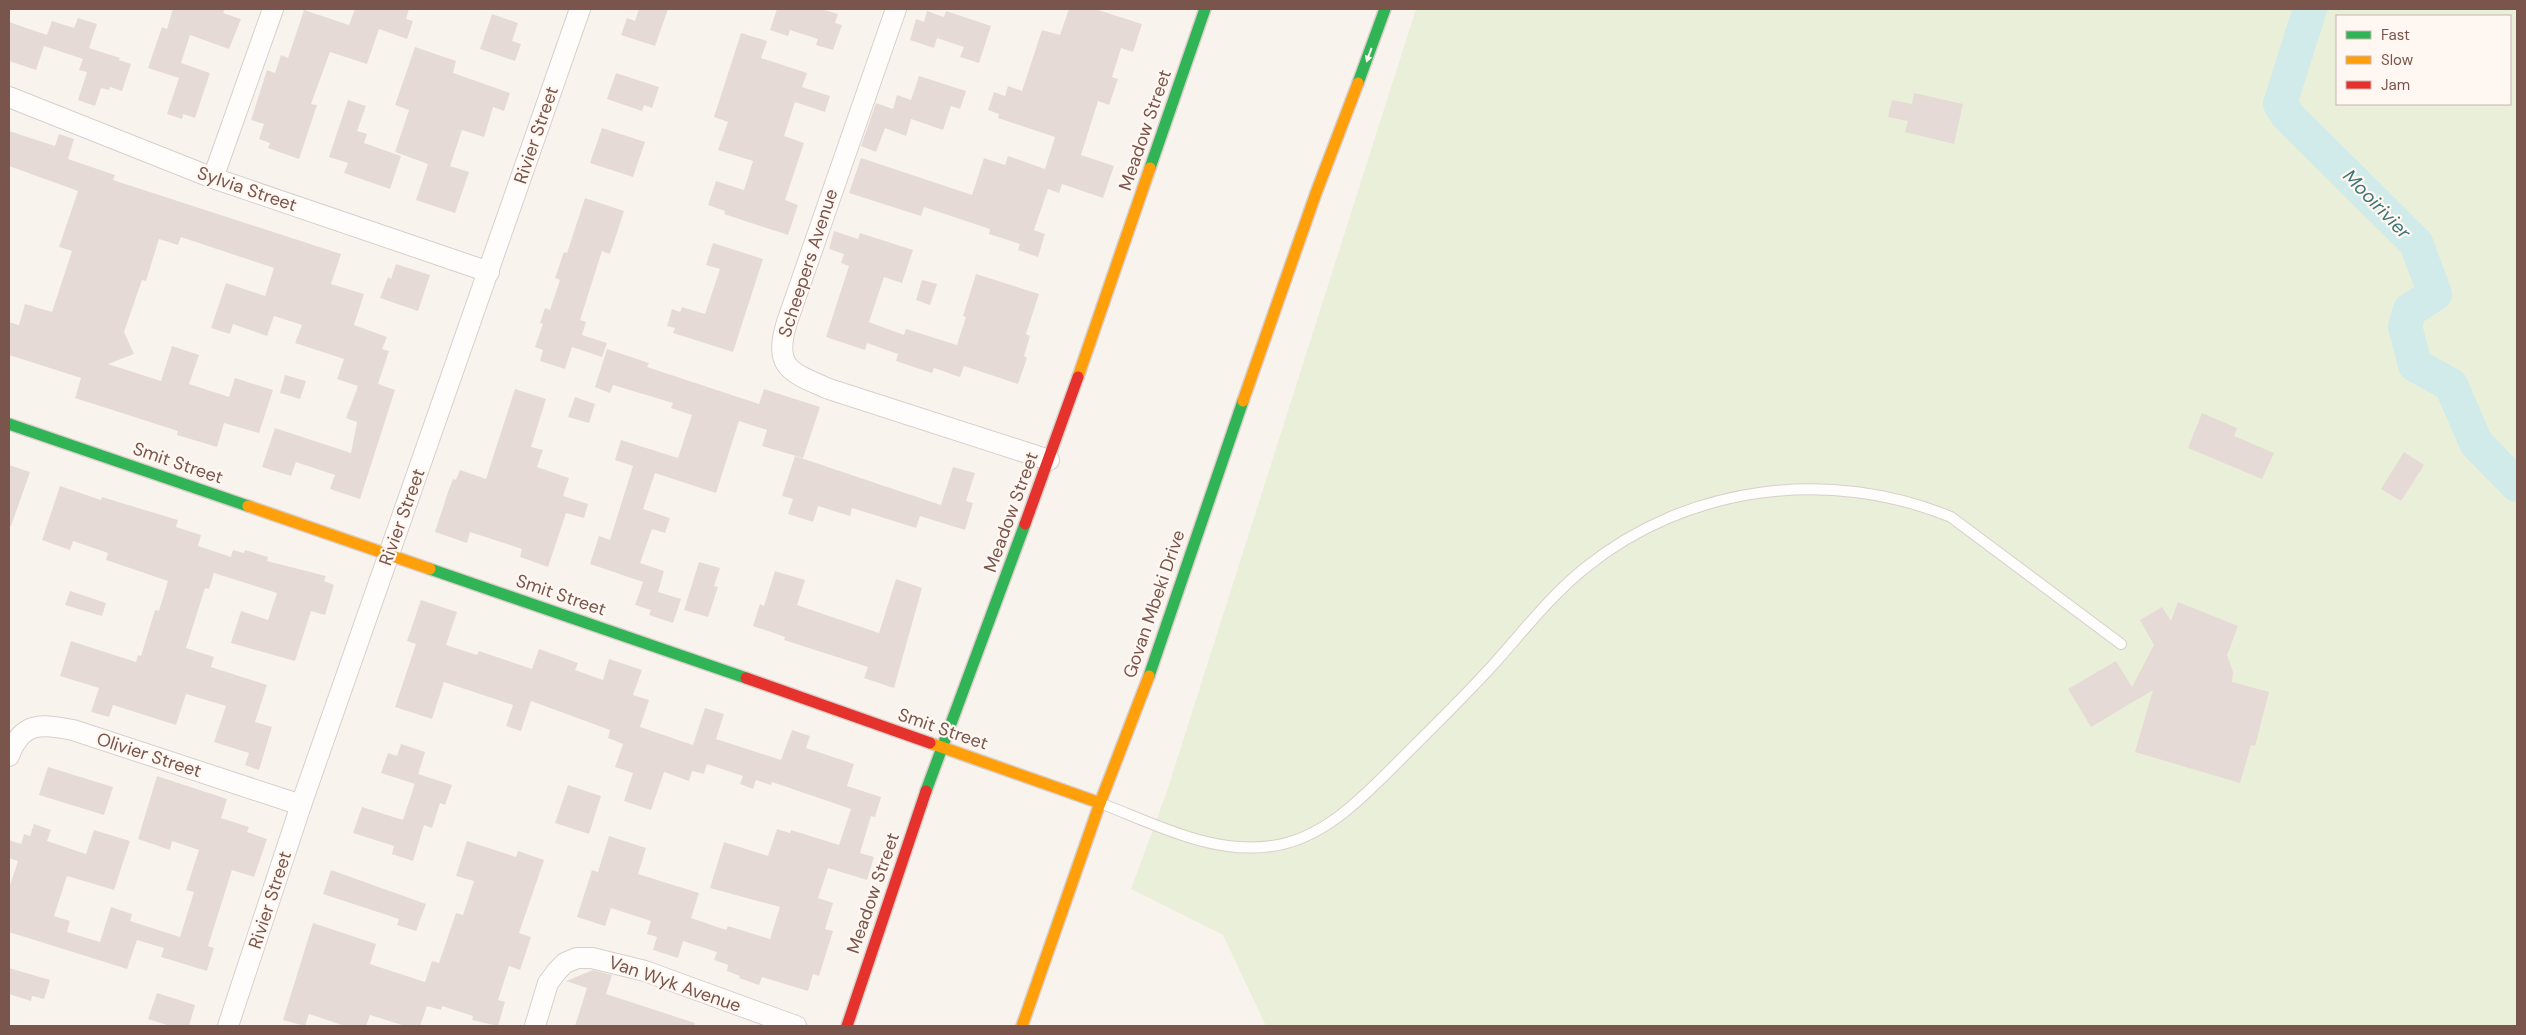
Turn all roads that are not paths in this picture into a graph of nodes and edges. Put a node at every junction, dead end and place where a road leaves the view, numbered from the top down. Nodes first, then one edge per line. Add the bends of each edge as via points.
1 (273, 9) edge
2 (580, 9) edge
3 (896, 9) edge
4 (1205, 9) edge
5 (1385, 9) edge
6 (9, 97) edge
7 (1338, 101) dead end
8 (213, 178) junction
9 (1316, 193) junction
10 (489, 272) junction
11 (9, 424) edge
12 (1049, 460) junction
13 (388, 553) junction
14 (2121, 644) dead end
15 (941, 747) junction
16 (9, 756) edge
17 (1100, 803) junction
18 (301, 805) junction
19 (228, 1026) edge
20 (534, 1026) edge
21 (796, 1026) edge
22 (847, 1026) edge
23 (1022, 1026) edge

1 - 8 street
2 - 10 street, Rivier Street
3 - 12 street, Scheepers Avenue via 787,322 782,355 786,366 797,374 829,389
4 - 12 street, Meadow Street
5 -> 9 street, Govan Mbeki Drive
6 - 8 street, Sylvia Street
7 - 9 street, Govan Mbeki Drive
8 - 10 street, Sylvia Street
9 - 17 street, Govan Mbeki Drive via 1206,502 1149,675
10 - 13 street, Rivier Street
11 - 13 street, Smit Street
12 - 15 street, Meadow Street
13 - 15 street, Smit Street
13 - 18 street, Rivier Street
14 - 17 lane via 1951,517 1888,496 1844,489 1756,492 1723,499 1646,528 1586,567 1382,778 1323,828 1273,846 1221,846 1198,841
15 - 17 street, Smit Street
15 - 22 street, Meadow Street
16 - 18 street, Olivier Street via 20,734 32,728 49,726 73,730
17 - 23 street, Govan Mbeki Drive
18 - 19 street, Rivier Street
20 - 21 street, Van Wyk Avenue via 548,983 557,971 577,958 592,958 645,971

